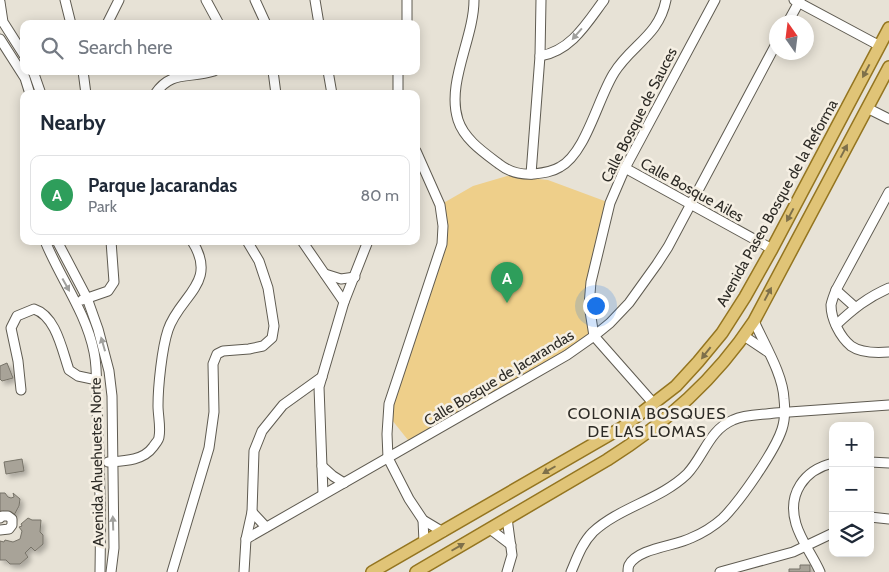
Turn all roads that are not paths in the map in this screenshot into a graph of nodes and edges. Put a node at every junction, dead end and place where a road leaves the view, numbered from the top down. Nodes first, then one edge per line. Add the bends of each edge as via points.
1 (65, 0) edge
2 (119, 0) edge
3 (206, 0) edge
4 (255, 0) edge
5 (315, 0) edge
6 (407, 0) edge
7 (474, 0) edge
8 (541, 0) edge
9 (604, 0) edge
10 (666, 0) edge
11 (715, 0) edge
12 (798, 1) edge
13 (0, 2) edge
14 (791, 15) edge
15 (70, 20) edge
16 (108, 20) edge
17 (217, 20) edge
18 (264, 20) edge
19 (318, 20) edge
20 (407, 20) edge
21 (889, 28) edge
22 (0, 38) edge
23 (880, 46) junction
24 (20, 48) edge
25 (540, 56) junction
26 (769, 57) edge
27 (889, 67) edge
28 (20, 69) edge
29 (23, 75) edge
30 (34, 75) edge
31 (84, 75) edge
32 (202, 75) edge
33 (274, 75) edge
34 (329, 75) edge
35 (398, 75) edge
36 (29, 90) edge
37 (40, 90) edge
38 (85, 90) edge
39 (158, 90) edge
40 (275, 90) edge
41 (331, 90) edge
42 (398, 90) edge
43 (867, 108) junction
44 (889, 119) edge
45 (420, 160) edge
46 (625, 168) junction
47 (530, 174) junction
48 (889, 192) edge
49 (690, 205) junction
50 (46, 245) edge
51 (58, 245) edge
52 (111, 245) edge
53 (194, 245) edge
54 (250, 245) edge
55 (305, 245) edge
56 (366, 245) edge
57 (772, 249) junction
58 (325, 274) junction
59 (354, 276) junction
60 (889, 288) edge
61 (836, 290) junction
62 (87, 298) junction
63 (76, 302) junction
64 (344, 302) junction
65 (854, 307) junction
66 (754, 321) junction
67 (836, 325) junction
68 (594, 336) junction
69 (744, 336) junction
70 (889, 352) edge
71 (768, 353) junction
72 (322, 377) junction
73 (97, 380) junction
74 (21, 390) dead end
75 (302, 391) junction
76 (320, 398) junction
77 (654, 404) junction
78 (889, 405) edge
79 (784, 412) junction
80 (599, 442) junction
81 (578, 454) junction
82 (388, 458) junction
83 (607, 460) junction
84 (100, 462) junction
85 (112, 462) junction
86 (874, 462) edge
87 (889, 463) edge
88 (829, 465) edge
89 (322, 466) junction
90 (588, 471) junction
91 (344, 482) junction
92 (323, 494) junction
93 (252, 512) junction
94 (874, 517) edge
95 (0, 518) edge
96 (508, 518) junction
97 (889, 519) edge
98 (423, 520) junction
99 (266, 527) junction
100 (0, 529) edge
101 (490, 529) junction
102 (442, 532) junction
103 (829, 535) edge
104 (246, 539) junction
105 (424, 542) junction
106 (511, 545) junction
107 (806, 545) junction
108 (100, 572) edge
109 (110, 572) edge
110 (172, 572) edge
111 (244, 572) edge
112 (372, 572) edge
113 (416, 572) edge
114 (507, 572) edge
115 (571, 572) edge
116 (628, 572) edge
117 (720, 572) edge
118 (820, 572) edge

1 - 15 street
2 - 16 street
3 - 17 street
4 - 18 street
5 - 19 street
6 - 20 street
7 - 47 street via 472,22 456,84 458,120 478,148 503,168
8 - 25 street
9 -> 25 street via 567,45
10 - 47 street via 654,29 614,71 573,157 547,173
11 - 46 street, Calle Bosque de Sauces
12 - 14 street
12 - 23 street
13 - 24 street via 4,22
21 - 23 main road, Avenida Paseo Bosque de la Reforma
22 - 28 street
23 -> 57 main road, Avenida Paseo Bosque de la Reforma
25 - 47 street
26 - 49 street, Calle Bosque de Jacarandas
27 - 43 main road
29 - 36 street
30 - 37 street
31 - 38 street
32 - 39 street via 175,77
33 - 40 street
34 - 41 street
35 - 42 street
43 - 44 street
66 -> 43 main road
45 - 82 street via 440,205 442,244 389,404
46 - 49 street, Calle Bosque Ailes
46 - 68 street, Calle Bosque de Sauces via 610,203 591,282 589,305
48 - 61 street
49 - 57 street, Calle Bosque Ailes
49 - 68 street, Calle Bosque de Jacarandas via 645,281
50 -> 63 street, Avenida Ahuehuetes Norte
51 - 62 street, Avenida Ahuehuetes Norte
52 - 62 street via 114,282 108,291
53 - 85 street via 201,269 199,283 168,329 158,404 159,437 145,455
54 - 110 street via 268,288 274,326 272,338 263,346 223,350 217,354 213,364 214,412 209,448
55 - 58 street
56 - 59 street
57 -> 77 main road, Avenida Paseo Bosque de la Reforma via 722,332 676,386
58 - 59 street via 341,279
58 - 64 street
59 - 64 street
60 - 65 street
61 - 65 street
61 - 67 street via 831,303
62 - 63 street
85 -> 62 street, Avenida Ahuehuetes Norte via 109,371
63 - 73 street, Avenida Ahuehuetes Norte via 89,333
64 - 72 street
65 - 67 street
66 - 69 main road
66 - 71 street
67 - 70 street via 852,346 865,351
68 - 77 street
68 - 82 street, Calle Bosque de Jacarandas via 567,355
69 - 71 street
69 - 83 main road via 687,401
71 - 79 street via 783,388
72 - 75 street
72 - 76 street
73 - 74 street via 78,376 69,370 61,341 43,312 34,309 17,316 11,328
73 - 84 street, Avenida Ahuehuetes Norte
75 - 76 street
75 - 93 street via 283,405 262,431 254,451
76 - 89 street
77 - 80 main road, Avenida Paseo Bosque de la Reforma
78 - 79 street
79 - 115 street via 734,419 721,427 697,461 675,484 608,521 593,533
79 - 116 street via 776,444 723,518 689,540 637,557 629,564
80 - 81 main road, Avenida Paseo Bosque de la Reforma
80 - 83 main road via 598,453
81 - 90 main road via 587,460
81 -> 102 main road, Avenida Paseo Bosque de la Reforma
82 - 91 street, Calle Bosque de Jacarandas
82 - 98 street
83 - 90 main road
84 - 85 street
84 - 108 street, Avenida Ahuehuetes Norte
109 -> 85 street, Avenida Ahuehuetes Norte via 114,548
86 - 87 street
88 - 107 street via 808,474 798,488 794,506 796,524
89 - 91 street
89 - 92 street
90 - 96 main road
91 - 92 street, Calle Bosque de Jacarandas
92 - 99 street, Calle Bosque de Jacarandas
93 - 99 street
93 - 104 street
94 - 97 street
95 - 100 street via 8,516 12,520 9,529
96 - 101 main road
96 - 106 street
98 - 102 street
98 - 105 street
99 - 104 street, Calle Bosque de Jacarandas
101 - 106 street
113 -> 101 main road
102 - 105 main road, Avenida Paseo Bosque de la Reforma
103 - 107 street
104 - 111 street
105 - 112 main road, Avenida Paseo Bosque de la Reforma
106 - 114 street
107 - 117 street via 779,557
107 - 118 street

